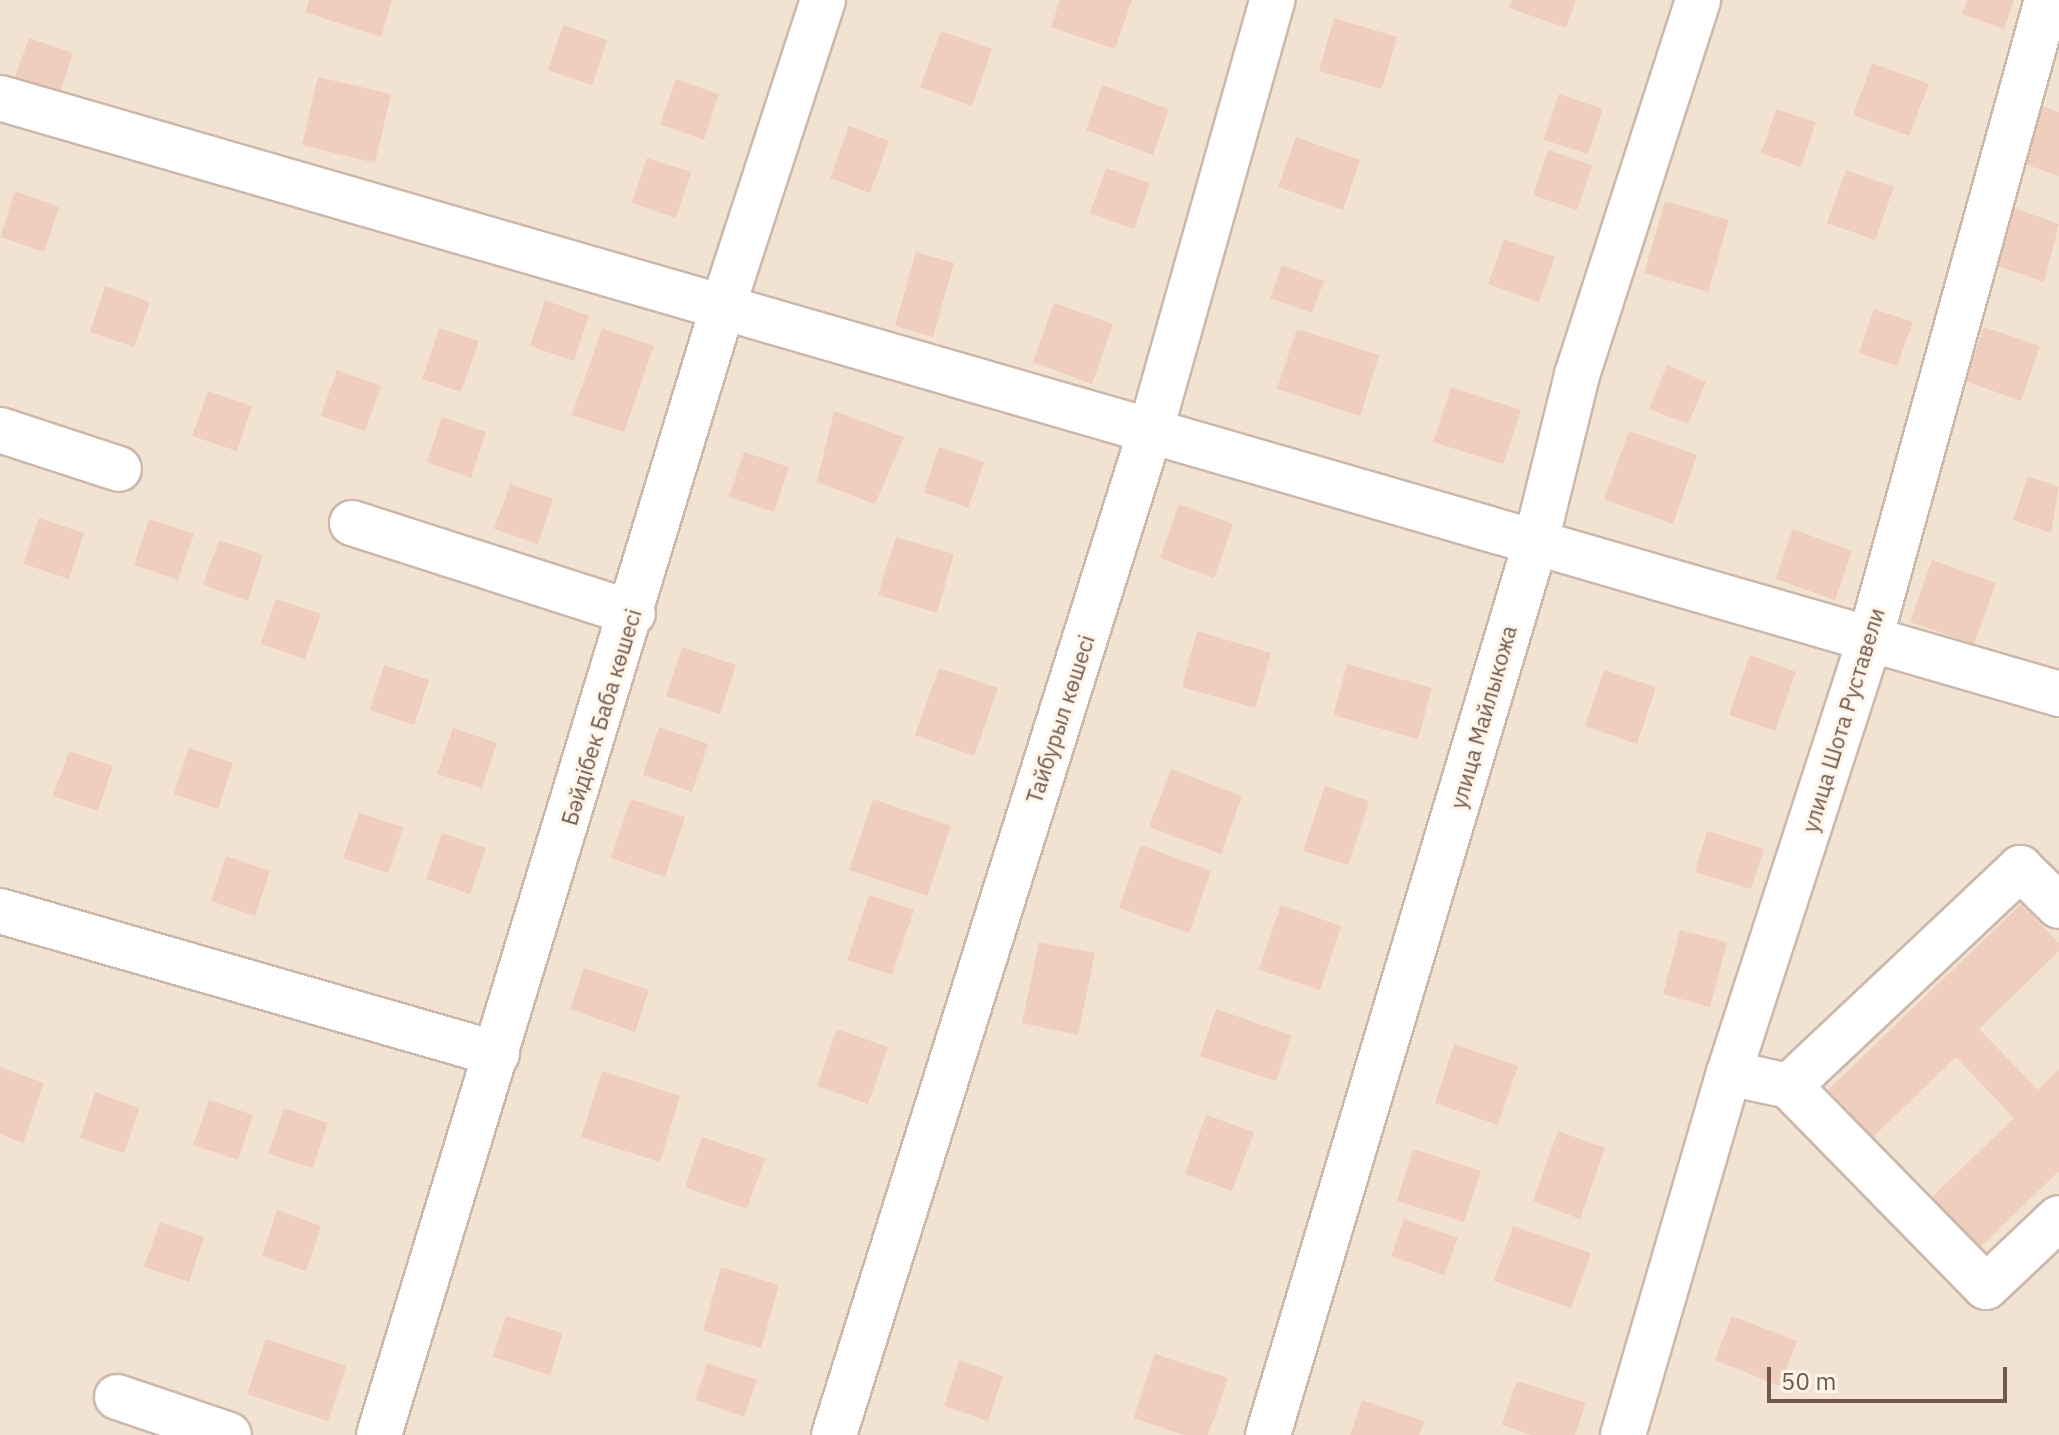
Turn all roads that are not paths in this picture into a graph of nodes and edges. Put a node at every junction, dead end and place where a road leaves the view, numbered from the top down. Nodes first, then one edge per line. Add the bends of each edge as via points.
1 (823, 0) edge
2 (1272, 0) edge
3 (1698, 0) edge
4 (2047, 0) edge
5 (0, 98) edge
6 (723, 306) junction
7 (1151, 429) junction
8 (0, 430) edge
9 (119, 469) dead end
10 (352, 523) dead end
11 (1536, 541) junction
12 (633, 613) junction
13 (1870, 639) junction
14 (2059, 694) edge
15 (2059, 906) edge
16 (0, 911) edge
17 (497, 1054) junction
18 (1729, 1073) junction
19 (1789, 1086) junction
20 (2059, 1218) edge
21 (117, 1397) dead end
22 (229, 1435) edge
23 (379, 1435) edge
24 (834, 1435) edge
25 (1268, 1435) edge
26 (1623, 1435) edge

1 - 6 street, Бәйдібек Баба көшесі
2 - 7 street, Тайбурыл көшесі
3 - 11 street, улица Майлыкожа via 1577,375
4 - 13 street, улица Шота Руставели
5 - 6 street
6 - 7 street
6 - 12 street, Бәйдібек Баба көшесі
7 - 11 street
7 - 24 street, Тайбурыл көшесі
8 - 9 street
10 - 12 street
11 - 13 street
11 - 25 street, улица Майлыкожа
12 - 17 street, Бәйдібек Баба көшесі
13 - 14 street
13 - 18 street, улица Шота Руставели
15 - 19 street via 2020,868
16 - 17 street
17 - 23 street, Бәйдібек Баба көшесі
18 - 19 street
18 - 26 street, улица Шота Руставели
19 - 20 street via 1986,1287
21 - 22 street

